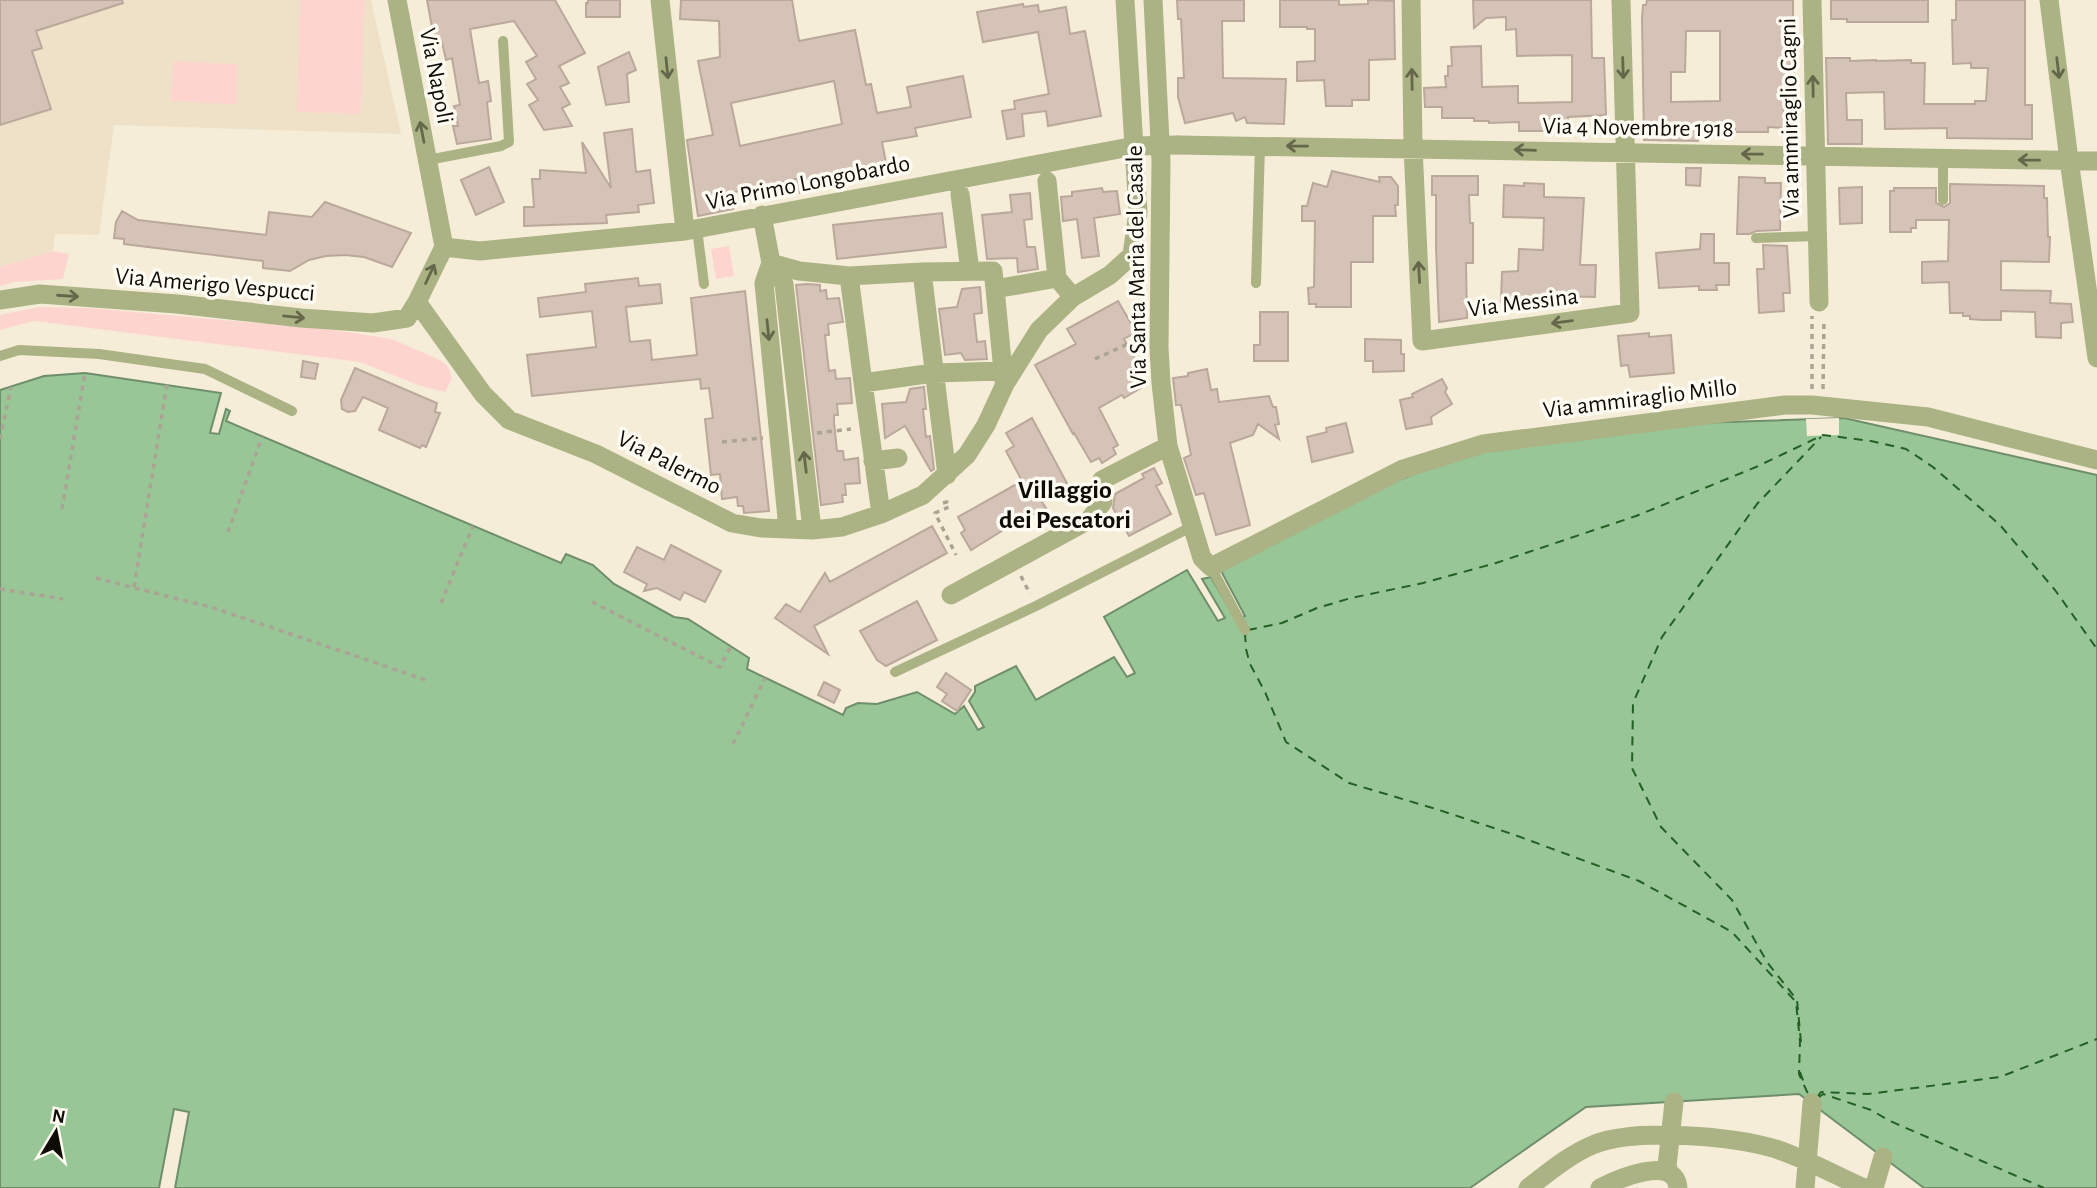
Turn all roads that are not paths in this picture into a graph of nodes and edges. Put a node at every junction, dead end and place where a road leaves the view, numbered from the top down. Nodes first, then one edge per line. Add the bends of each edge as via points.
1 (397, 0) edge
2 (660, 0) edge
3 (1125, 0) edge
4 (1153, 0) edge
5 (1411, 0) edge
6 (1621, 0) edge
7 (1812, 0) edge
8 (2049, 0) edge
9 (503, 41) dead end
10 (1178, 145) joint
11 (1135, 146) junction
12 (1260, 146) junction
13 (1413, 148) junction
14 (1626, 153) junction
15 (1814, 155) junction
16 (1943, 158) junction
17 (428, 160) junction
18 (2069, 160) junction
19 (2097, 161) edge
20 (1047, 181) dead end
21 (960, 194) dead end
22 (1943, 200) dead end
23 (762, 215) junction
24 (691, 230) junction
25 (1817, 236) junction
26 (1756, 237) dead end
27 (444, 247) junction
28 (771, 263) junction
29 (970, 271) junction
30 (922, 272) junction
31 (849, 276) junction
32 (1057, 278) junction
33 (1256, 283) dead end
34 (704, 284) dead end
35 (995, 289) junction
36 (1073, 296) junction
37 (0, 300) edge
38 (417, 302) junction
39 (1819, 302) road end
40 (0, 356) edge
41 (2097, 358) edge
42 (933, 373) junction
43 (1004, 377) junction
44 (863, 383) junction
45 (292, 411) dead end
46 (1168, 446) junction
47 (898, 458) dead end
48 (2097, 460) edge
49 (873, 461) junction
50 (947, 475) junction
51 (881, 514) junction
52 (1191, 527) junction
53 (788, 529) junction
54 (812, 530) junction
55 (1211, 568) junction
56 (951, 595) dead end
57 (1245, 630) dead end
58 (895, 672) dead end
59 (1674, 1102) dead end
60 (1812, 1103) dead end
61 (1670, 1135) junction
62 (1883, 1157) dead end
63 (1807, 1161) junction
64 (1674, 1181) edge
65 (1528, 1188) edge
66 (1600, 1188) edge
67 (1805, 1188) edge
68 (1864, 1188) edge
69 (1874, 1188) edge

17 -> 1 street, Via Napoli
2 -> 24 street
3 - 11 street, Via Palermo
4 - 46 street, Via Santa Maria del Casale via 1161,161 1159,348
13 -> 5 street
6 -> 14 street
15 -> 7 street, Via ammiraglio Cagni
8 -> 18 street
9 - 17 lane, Via Napoli via 509,142
10 - 11 street, Via Primo Longobardo, bridge
10 - 12 street, Via 4 Novembre 1918
11 - 23 street, Via Primo Longobardo
11 - 36 street, Via Palermo via 1138,212 1132,256
13 -> 12 street, Via 4 Novembre 1918
12 - 33 lane
14 -> 13 street, Via 4 Novembre 1918
14 -> 13 street, Via Messina via 1630,313 1422,341
15 -> 14 street, Via 4 Novembre 1918
15 - 16 street, Via 4 Novembre 1918
15 - 25 street, Via ammiraglio Cagni
18 -> 16 street, Via 4 Novembre 1918
16 - 22 lane
17 - 27 street, Via Napoli
18 - 19 street, Via 4 Novembre 1918
18 - 41 street
20 - 32 street
21 - 29 street
23 - 24 street, Via Primo Longobardo
23 - 28 street
24 - 27 street, Via Primo Longobardo via 480,251
24 - 34 lane
25 - 26 lane, Via ammiraglio Cagni
25 - 39 street, Via ammiraglio Cagni
38 -> 27 street
28 - 31 street
28 -> 53 street via 764,283
54 -> 28 street via 784,284
29 - 30 street
29 - 35 street via 993,271
30 - 31 street
30 - 42 street
31 - 44 street
32 - 35 street
32 - 36 street
35 - 43 street
36 - 43 street, Via Palermo via 1039,330
37 -> 38 street, Via Amerigo Vespucci via 40,294 373,323 407,318
38 - 53 street, Via Palermo via 484,394 509,420 596,454 732,523
40 - 45 lane via 19,350 99,354 205,369
42 - 43 street
42 - 44 street
42 - 50 street
43 - 50 street, Via Palermo via 986,425 967,456
44 - 49 street
46 - 52 street, Via Santa Maria del Casale
46 - 56 street via 1102,480 1103,502 1089,520
47 - 49 street
48 - 55 street, Via ammiraglio Millo via 1928,416 1786,405 1483,444 1403,469
49 - 51 street
50 - 51 street, Via Palermo via 923,495
51 - 54 street, Via Palermo via 842,527
52 - 55 street, Via Santa Maria del Casale via 1202,558
52 - 58 lane
53 - 54 street, Via Palermo
55 - 57 lane
59 - 61 street
60 - 63 street
61 - 63 street via 1746,1142
61 - 64 street via 1667,1166
61 - 65 street via 1624,1137 1596,1144 1569,1157
62 - 69 street
63 - 67 street
63 - 68 street
64 - 66 street via 1655,1170

